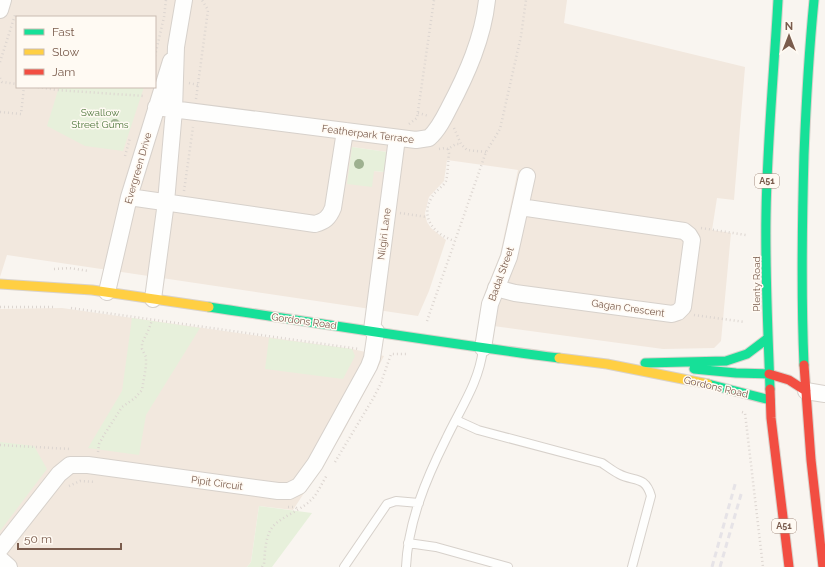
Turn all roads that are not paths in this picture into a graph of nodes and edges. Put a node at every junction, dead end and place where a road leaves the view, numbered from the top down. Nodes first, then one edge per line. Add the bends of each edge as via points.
1 (3, 0) edge
2 (184, 0) edge
3 (487, 0) edge
4 (778, 0) edge
5 (814, 0) edge
6 (8, 12) edge
7 (176, 47) junction
8 (156, 107) junction
9 (174, 110) junction
10 (345, 131) junction
11 (399, 131) junction
12 (527, 176) dead end
13 (129, 197) junction
14 (166, 202) junction
15 (520, 207) junction
16 (0, 284) edge
17 (496, 288) junction
18 (107, 292) junction
19 (153, 299) junction
20 (369, 330) junction
21 (768, 338) junction
22 (483, 348) junction
23 (607, 364) junction
24 (624, 364) junction
25 (770, 374) junction
26 (800, 393) junction
27 (825, 394) edge
28 (782, 398) dead end
29 (770, 400) junction
30 (456, 420) junction
31 (418, 503) junction
32 (408, 543) junction
33 (0, 549) edge
34 (0, 559) edge
35 (10, 567) edge
36 (344, 567) edge
37 (406, 567) edge
38 (508, 567) edge
39 (632, 567) edge
40 (789, 567) edge
41 (824, 567) edge

1 - 6 street
2 - 7 street, Evergreen Drive
3 - 11 street, Featherpark Terrace via 476,46 442,121 429,138 416,140
4 - 21 main road, Plenty Road / A51 via 766,224
5 - 26 main road via 809,44 802,206
7 - 8 street, Evergreen Drive
7 - 9 street, Evergreen Drive
8 - 9 street, Featherpark Terrace
8 - 13 street, Evergreen Drive
9 - 10 street, Featherpark Terrace
9 - 14 street, Evergreen Drive
10 - 11 street, Featherpark Terrace
10 - 14 street via 333,208 330,215 321,222 315,224
11 - 20 street, Nilgiri Lane
12 - 15 street, Badal Street
13 - 14 street
13 - 18 street, Evergreen Drive
14 - 19 street, Evergreen Drive
15 - 17 street, Badal Street via 509,257
15 - 17 street, Gagan Crescent via 684,231 692,240 682,307 672,314 515,293
16 - 18 main road, Gordons Road
17 - 22 street, Badal Street via 490,304
18 - 19 main road, Gordons Road
19 - 20 main road, Gordons Road
20 - 22 main road, Gordons Road
20 - 33 street, Pipit Circuit via 366,350 372,358 365,375 315,464 299,486 289,491 278,491 94,463 70,465 59,474
21 - 24 main road via 747,354 726,361
21 - 25 main road, Plenty Road / A51
22 - 23 main road, Gordons Road
22 - 30 lane via 479,372
23 - 24 main road, Gordons Road
23 - 29 main road, Gordons Road via 705,383
24 - 25 main road, Gordons Road
25 - 26 main road, Gordons Road via 789,379
25 - 29 main road, Plenty Road / A51
26 - 27 street
26 - 41 main road via 809,442
28 - 29 main road, Gordons Road
29 - 40 main road, Plenty Road / A51
30 - 31 lane
30 - 39 lane via 478,430 602,463 620,474 643,481 651,496
31 - 32 lane
31 - 36 lane via 396,501 388,504
32 - 37 lane
32 - 38 lane via 436,547
34 - 35 street

